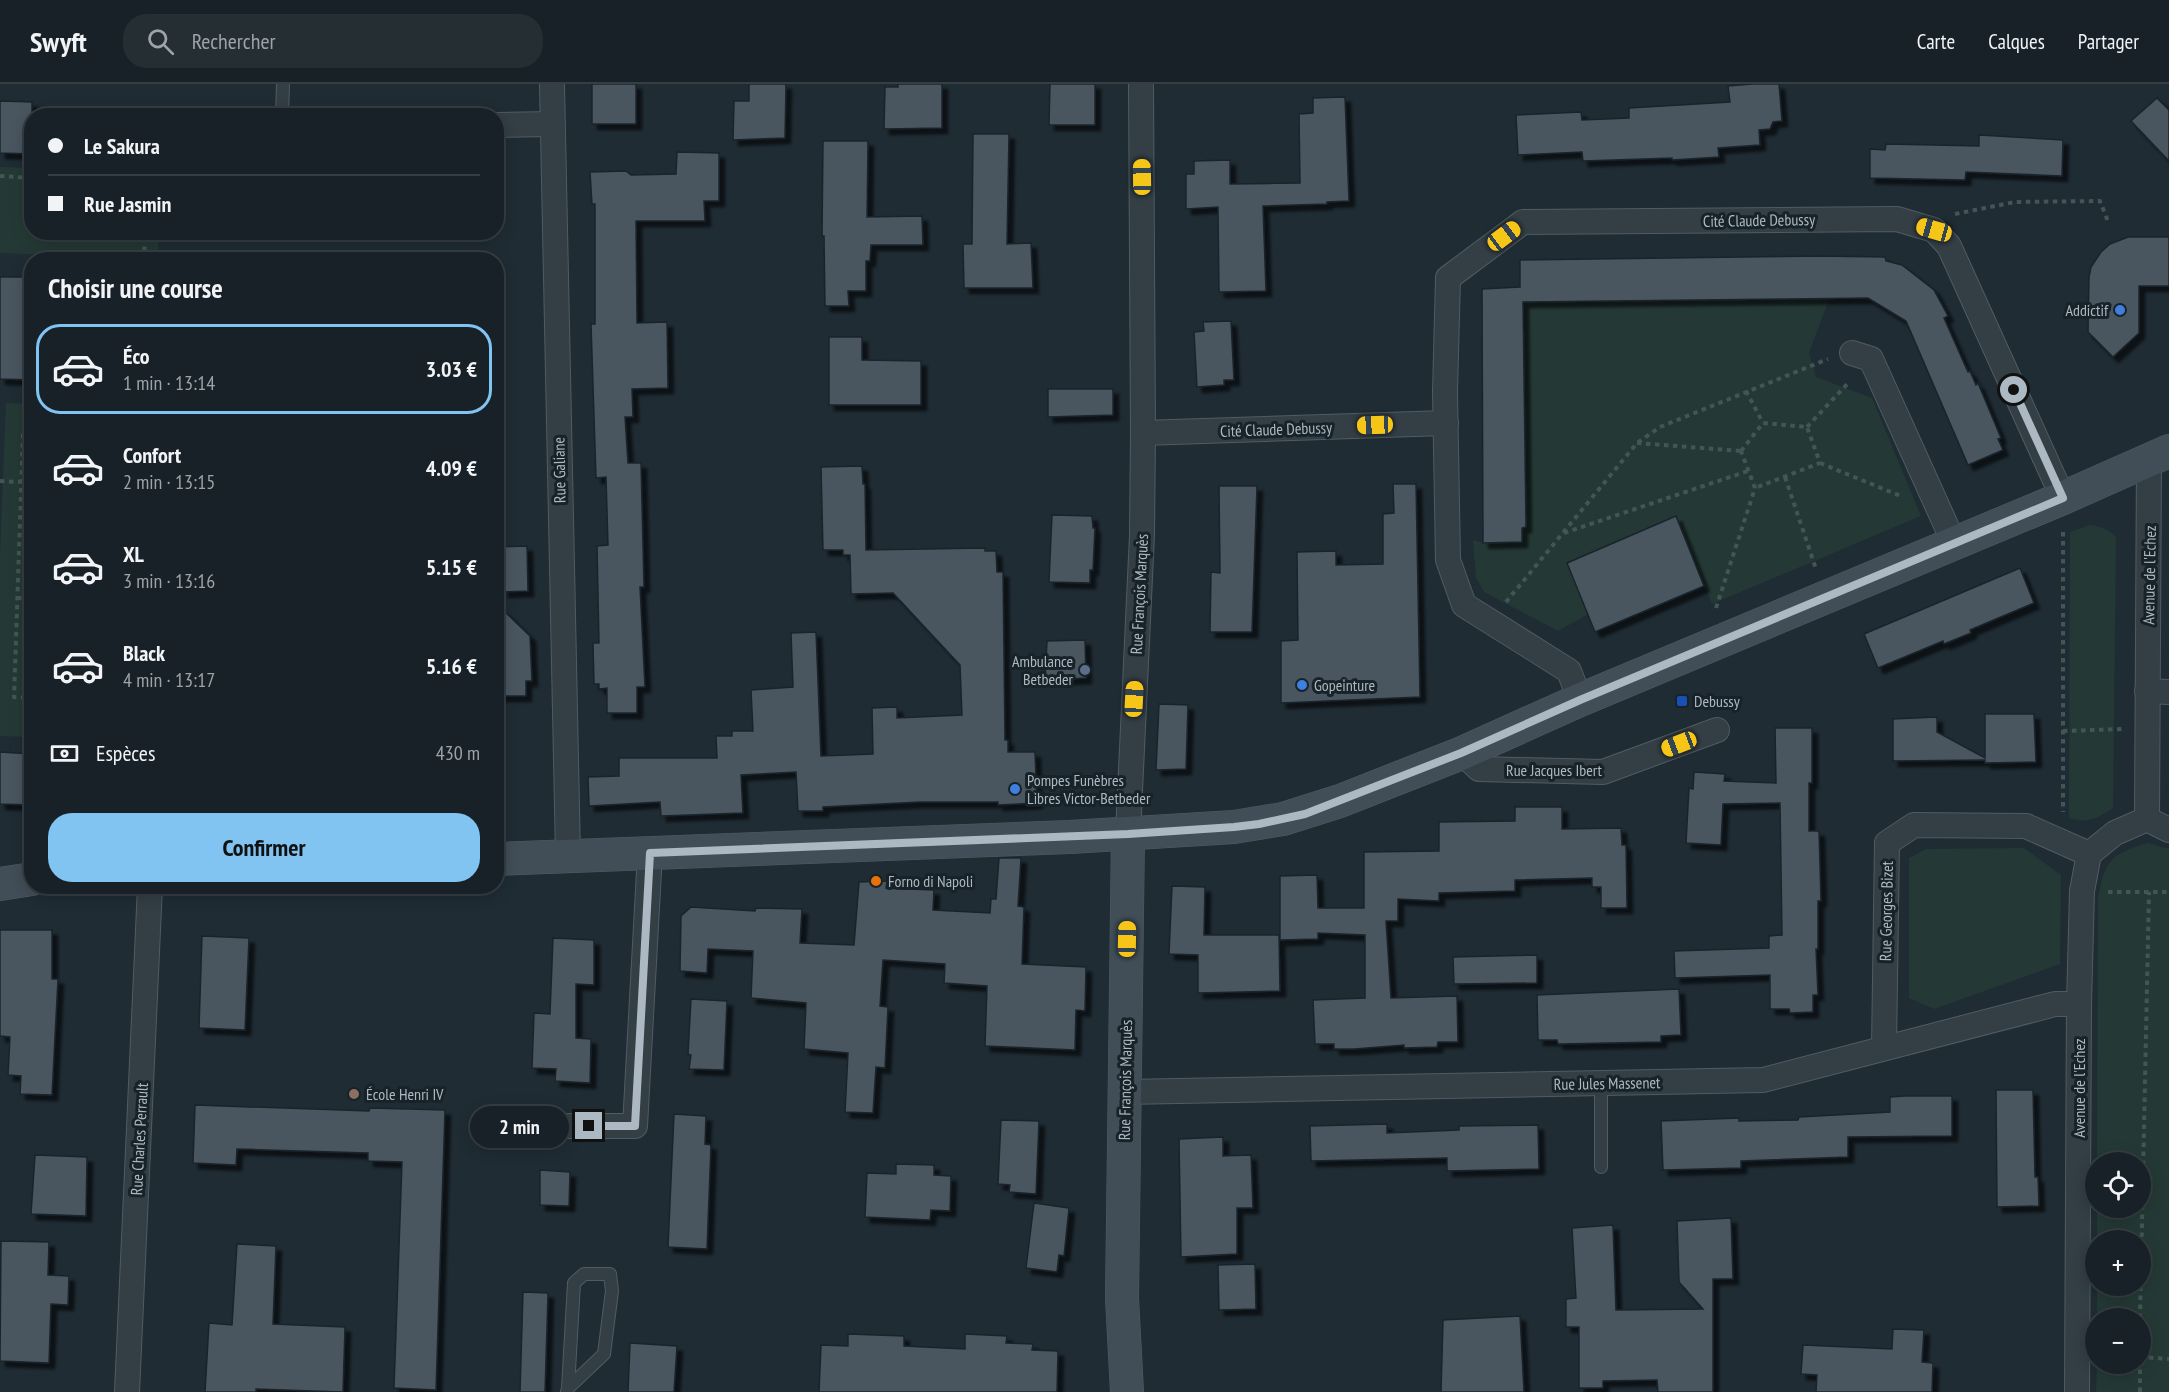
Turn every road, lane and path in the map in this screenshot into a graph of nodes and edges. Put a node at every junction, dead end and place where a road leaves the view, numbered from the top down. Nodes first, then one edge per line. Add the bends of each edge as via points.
1 (283, 84) edge
2 (552, 84) edge
3 (1141, 84) edge
4 (282, 108) edge
5 (552, 124) junction
6 (504, 125) edge
7 (0, 176) edge
8 (24, 178) edge
9 (1910, 223) junction
10 (2109, 224) dead end
11 (1861, 356) junction
12 (1746, 391) junction
13 (1446, 423) junction
14 (1763, 423) junction
15 (1807, 427) junction
16 (1143, 433) junction
17 (24, 434) edge
18 (1637, 443) junction
19 (1741, 451) junction
20 (2159, 455) edge
21 (1820, 463) junction
22 (1748, 471) junction
23 (1785, 477) junction
24 (0, 481) edge
25 (21, 482) junction
26 (1755, 488) junction
27 (1931, 492) junction
28 (2063, 498) junction
29 (1563, 533) junction
30 (1954, 543) junction
31 (17, 598) junction
32 (24, 598) edge
33 (1826, 598) junction
34 (1490, 621) junction
35 (1703, 648) junction
36 (2158, 691) edge
37 (24, 698) edge
38 (1580, 700) junction
39 (2147, 727) junction
40 (1717, 730) dead end
41 (2063, 731) junction
42 (1461, 753) junction
43 (2147, 819) junction
44 (2169, 830) edge
45 (1128, 834) junction
46 (2064, 842) junction
47 (650, 853) junction
48 (2089, 854) junction
49 (568, 856) junction
50 (504, 859) edge
51 (24, 880) edge
52 (0, 884) edge
53 (2082, 891) junction
54 (2149, 892) junction
55 (2169, 892) edge
56 (150, 894) edge
57 (2079, 1004) junction
58 (1884, 1048) junction
59 (1601, 1084) junction
60 (1124, 1092) junction
61 (544, 1126) dead end
62 (1601, 1167) dead end
63 (2140, 1308) edge
64 (2151, 1358) edge
65 (2169, 1359) edge
66 (2140, 1374) edge
67 (568, 1390) edge
68 (127, 1392) edge
69 (1127, 1392) edge
70 (2077, 1392) edge
71 (2139, 1392) edge

1 - 4 lane
2 - 5 street, Rue Galiane
3 - 16 street, Rue François Marquès
5 - 6 street
5 - 49 street, Rue Galiane
7 - 8 path
9 - 10 path via 2015,202 2100,201
9 - 13 street, Cité Claude Debussy via 1897,219 1523,222 1448,278
9 - 28 street, Cité Claude Debussy via 1934,230 1949,246
11 - 12 path via 1822,361
11 - 15 path
11 - 27 street
12 - 14 path
12 - 18 path via 1660,427
13 - 16 street, Cité Claude Debussy
13 - 34 street, Cité Claude Debussy via 1448,560 1464,605
14 - 15 path
14 - 19 path
15 - 21 path
16 - 45 street, Rue François Marquès
17 - 25 path
18 - 19 path
18 - 29 path
19 - 22 path
20 - 28 main road
20 - 36 street, Avenue de l'Echez
21 - 23 path
21 - 27 path via 1901,497
22 - 26 path
22 - 29 path
23 - 26 path
23 - 33 path
24 - 25 path
25 - 31 path
26 - 35 path
27 - 30 street
28 - 30 main road
28 - 41 path
29 - 34 path
30 - 33 main road
31 - 32 path
31 - 37 path via 14,697
33 - 35 main road
34 - 38 street, Cité Claude Debussy via 1569,671
35 - 38 main road
36 - 39 street, Avenue de l'Echez
38 - 42 main road
39 - 41 path
39 - 43 street, Avenue de l'Echez
40 - 42 street, Rue Jacques Ibert via 1603,772 1479,770
41 - 46 path
42 - 45 main road via 1283,819 1234,827
43 - 44 street
43 - 48 street via 2115,833
45 - 47 main road
45 - 60 main road, Rue François Marquès
46 - 48 street, Rue Georges Bizet
46 - 58 street, Rue Georges Bizet via 2026,826 1914,825 1887,843
47 - 49 main road
47 - 61 street via 635,1126
48 - 53 street, Avenue de l'Echez
49 - 50 main road
51 - 52 main road
53 - 54 path
53 - 57 street, Avenue de l'Echez
54 - 55 path
54 - 63 path
56 - 68 street, Rue Charles Perrault
57 - 58 street, Rue Jules Massenet via 2055,1004
57 - 70 street, Avenue de l'Echez
58 - 59 street, Rue Jules Massenet via 1763,1080
59 - 60 street, Rue Jules Massenet
59 - 62 lane
60 - 69 main road, Rue François Marquès via 1122,1298
64 - 65 path
66 - 71 path
67 - 67 lane via 574,1283 584,1274 610,1274 612,1291 604,1354

